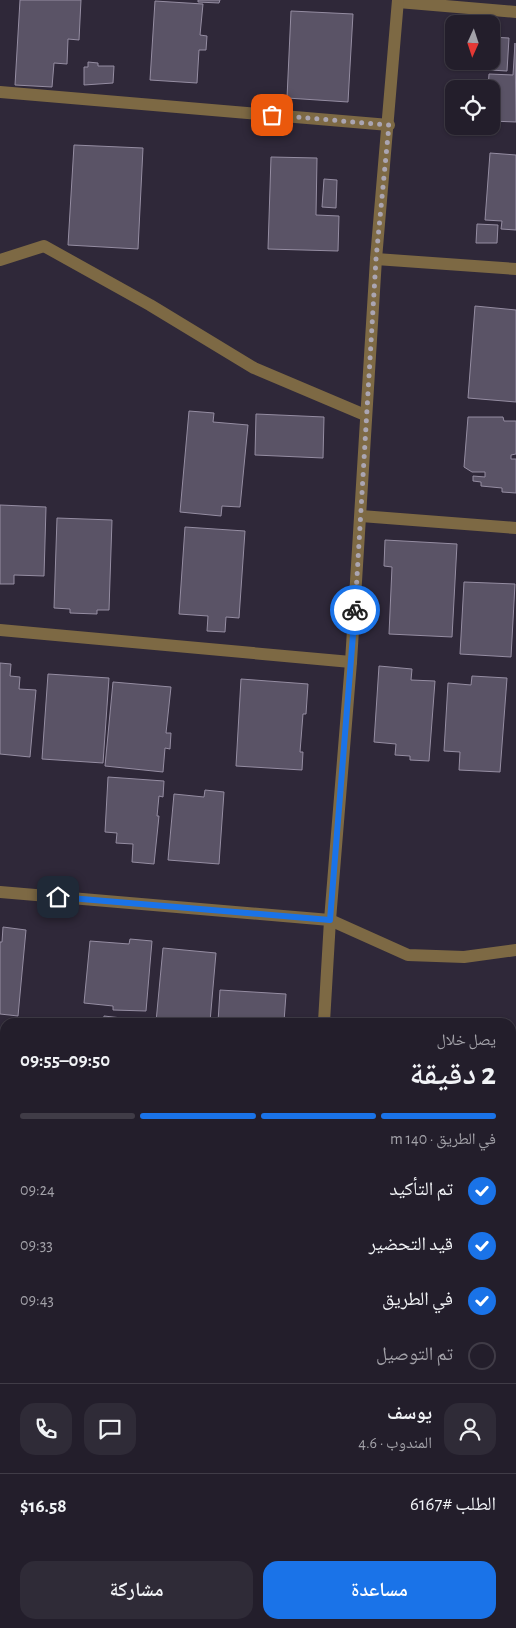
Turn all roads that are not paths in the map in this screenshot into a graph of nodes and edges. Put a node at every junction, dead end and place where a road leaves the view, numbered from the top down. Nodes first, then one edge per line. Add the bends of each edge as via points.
1 (398, 1) edge
2 (516, 12) edge
3 (0, 92) edge
4 (389, 125) junction
5 (376, 259) junction
6 (0, 260) edge
7 (516, 269) edge
8 (365, 415) junction
9 (361, 516) junction
10 (516, 528) edge
11 (0, 630) edge
12 (351, 662) junction
13 (0, 892) edge
14 (330, 920) junction
15 (516, 950) edge
16 (324, 1018) edge

1 - 2 street
1 - 4 street
3 - 4 street
4 - 5 street
5 - 7 street
5 - 8 street
6 - 8 street via 44,246 254,368
8 - 9 street
9 - 10 street
9 - 12 street
11 - 12 street
12 - 14 street
13 - 14 street
14 - 15 street via 408,955 464,956
14 - 16 street

